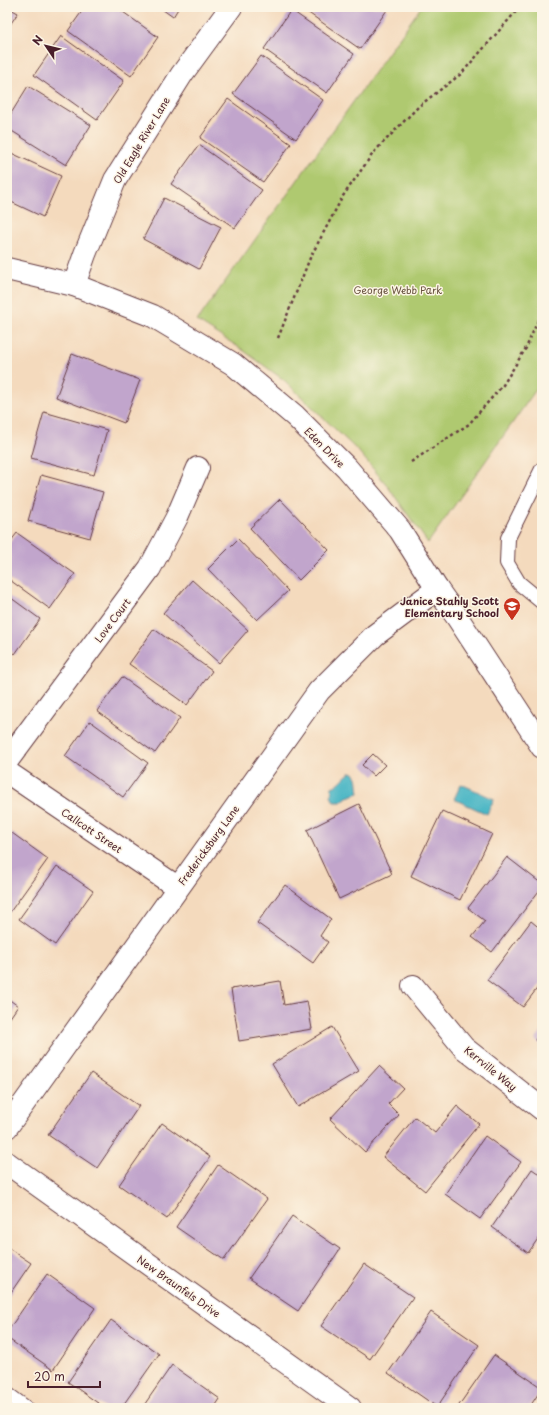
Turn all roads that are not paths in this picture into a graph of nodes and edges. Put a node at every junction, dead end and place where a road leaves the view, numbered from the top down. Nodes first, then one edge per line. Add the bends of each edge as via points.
1 (231, 7) edge
2 (7, 269) edge
3 (74, 285) junction
4 (198, 468) dead end
5 (542, 469) edge
6 (437, 589) junction
7 (542, 602) edge
8 (542, 747) edge
9 (7, 761) edge
10 (7, 772) edge
11 (178, 888) junction
12 (413, 986) dead end
13 (542, 1109) edge
14 (7, 1127) edge
15 (7, 1163) edge
16 (7, 1394) edge
17 (26, 1408) edge
18 (350, 1408) edge

1 - 3 street, Old Eagle River Lane via 182,74 115,180
2 - 3 street, Eden Drive
3 - 6 street, Eden Drive via 153,316 233,364 294,416 347,468 400,530
4 - 9 street, Love Court via 177,517 150,568
5 - 7 lane via 508,538 507,563 519,583
6 - 8 street, Eden Drive
6 - 11 street, Fredericksburg Lane via 375,636 319,691
10 - 11 street, Callcott Street
11 - 14 street, Fredericksburg Lane
12 - 13 street, Kerrville Way via 464,1048
15 - 18 street, New Braunfels Drive
16 - 17 lane

